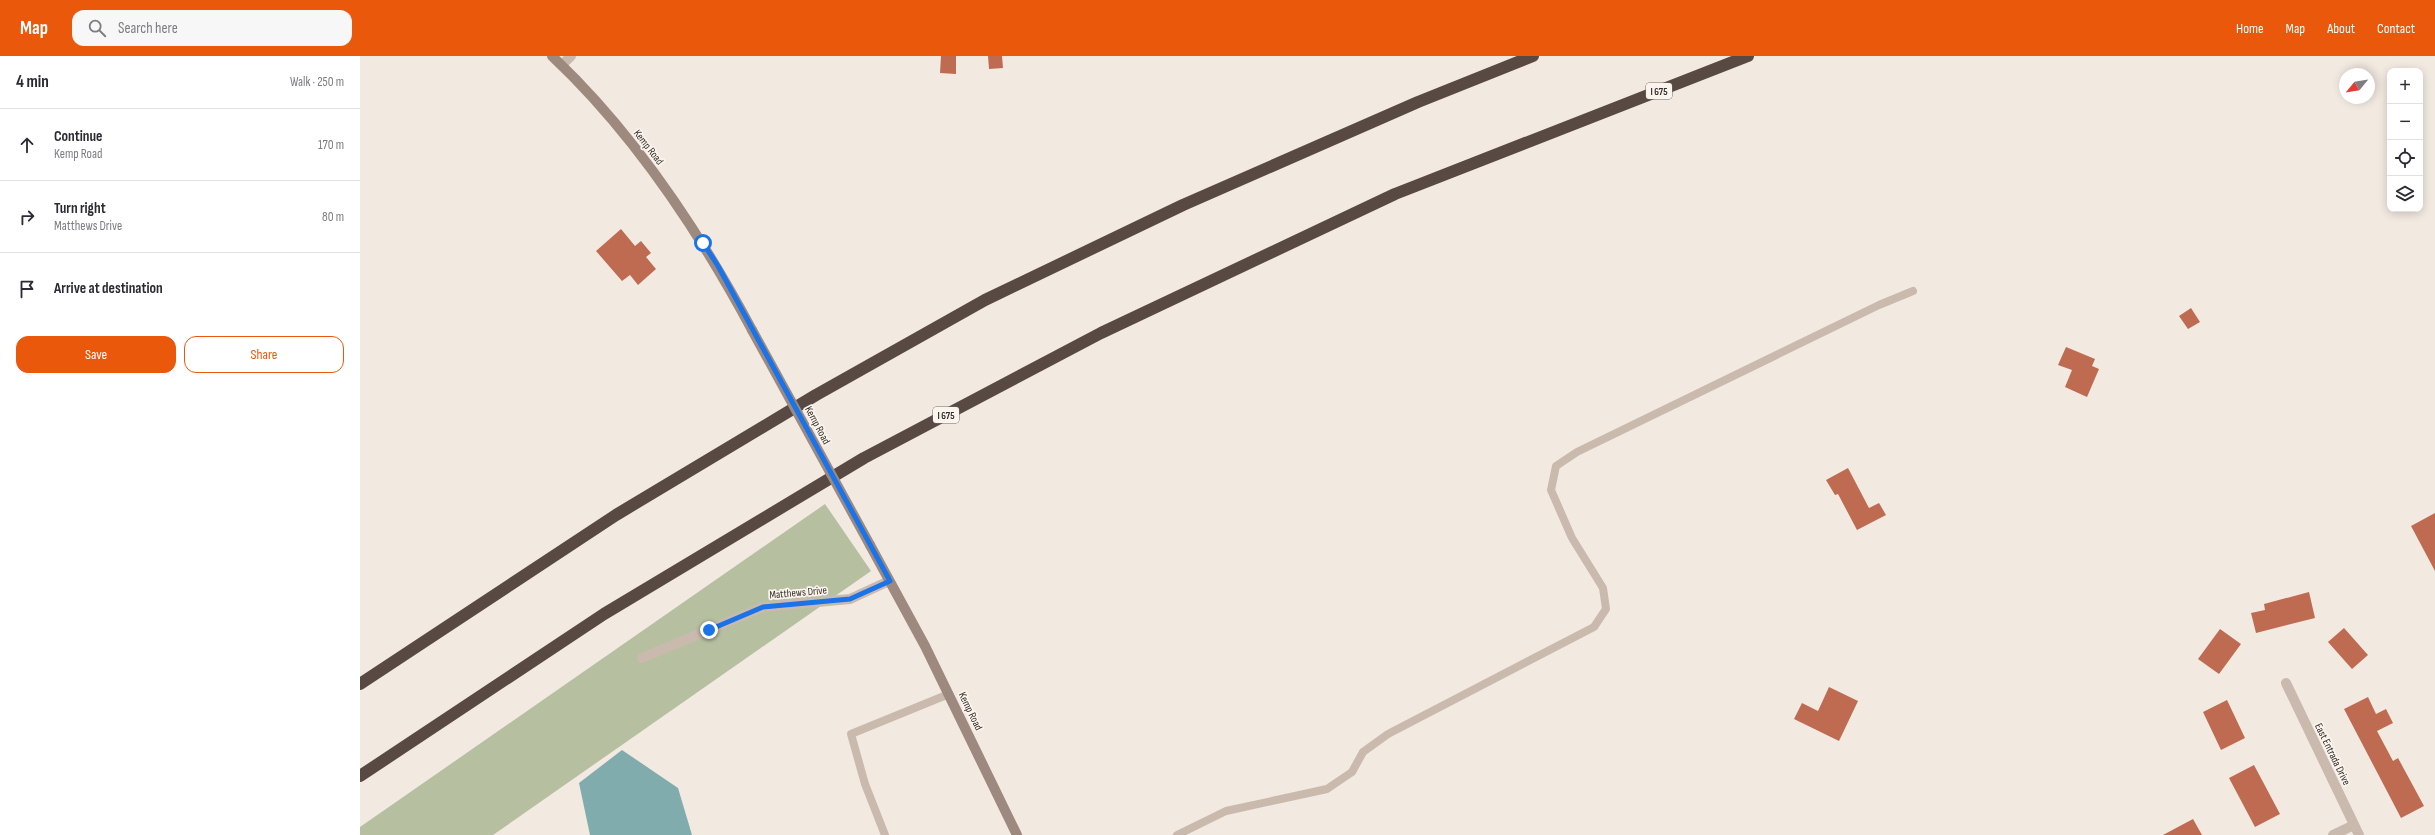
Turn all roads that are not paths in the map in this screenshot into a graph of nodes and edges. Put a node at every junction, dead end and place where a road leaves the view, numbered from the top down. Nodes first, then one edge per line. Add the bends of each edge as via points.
1 (552, 56) edge
2 (571, 56) edge
3 (1533, 56) edge
4 (1748, 56) edge
5 (562, 65) junction
6 (1913, 291) dead end
7 (890, 581) junction
8 (642, 658) dead end
9 (2286, 683) dead end
10 (360, 684) edge
11 (949, 694) junction
12 (360, 776) edge
13 (2354, 825) junction
14 (884, 835) edge
15 (1017, 835) edge
16 (1177, 835) edge
17 (2332, 835) edge
18 (2359, 835) edge

1 - 5 main road, Kemp Road
2 - 5 street
3 - 10 highway via 1418,102 1190,202 985,300 816,395 616,515
4 - 12 highway, I 675 via 1395,194 1100,333 857,463 604,614
5 - 7 main road, Kemp Road, bridge via 612,120 672,196 718,266
6 - 16 lane via 1879,305 1577,452 1556,466 1551,490 1572,538 1603,588 1606,609 1594,627 1388,734 1364,752 1352,772 1327,789 1226,812
7 - 8 street, Matthews Drive via 850,599 763,607
7 - 11 main road, Kemp Road
9 - 13 street, East Entrada Drive
11 - 14 lane via 851,734 865,784
11 - 15 main road, Kemp Road
13 - 17 street
13 - 18 street, East Entrada Drive

